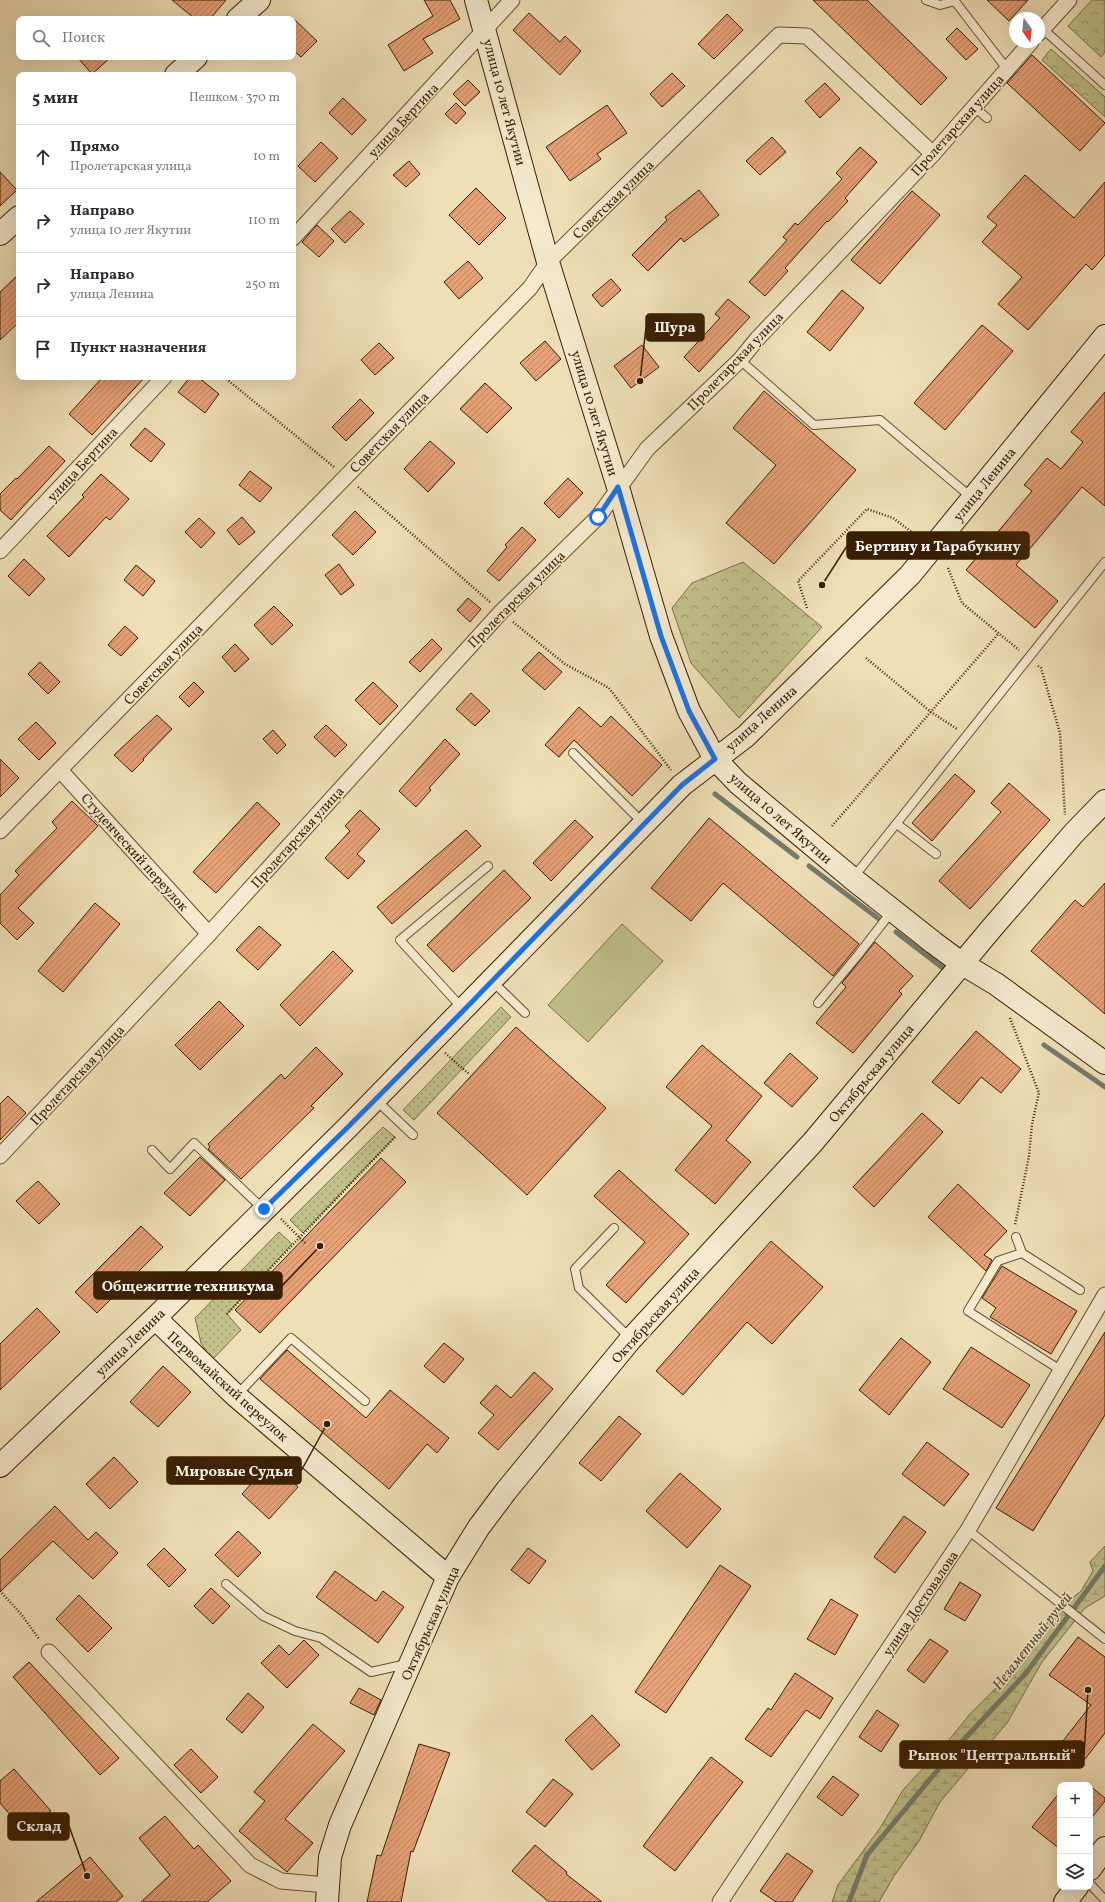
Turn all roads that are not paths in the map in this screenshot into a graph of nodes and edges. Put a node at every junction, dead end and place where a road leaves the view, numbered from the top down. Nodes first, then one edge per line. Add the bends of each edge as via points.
1 (259, 0) edge
2 (476, 0) edge
3 (512, 0) edge
4 (926, 0) edge
5 (1069, 0) edge
6 (955, 1) edge
7 (241, 16) edge
8 (1045, 27) edge
9 (486, 31) junction
10 (1045, 34) edge
11 (1026, 48) edge
12 (193, 60) edge
13 (1007, 69) junction
14 (179, 72) edge
15 (1105, 85) edge
16 (974, 107) junction
17 (987, 118) dead end
18 (933, 154) junction
19 (16, 220) edge
20 (0, 234) edge
21 (296, 235) edge
22 (548, 262) junction
23 (1105, 336) edge
24 (740, 360) junction
25 (161, 380) edge
26 (618, 487) junction
27 (972, 499) junction
28 (0, 551) edge
29 (1105, 562) edge
30 (573, 753) dead end
31 (715, 759) junction
32 (60, 770) junction
33 (1105, 800) edge
34 (3, 822) edge
35 (643, 823) junction
36 (897, 824) junction
37 (936, 854) dead end
38 (488, 866) dead end
39 (853, 879) junction
40 (892, 911) junction
41 (209, 934) junction
42 (961, 964) junction
43 (492, 981) junction
44 (818, 1003) dead end
45 (464, 1010) junction
46 (524, 1013) dead end
47 (1105, 1063) edge
48 (375, 1100) junction
49 (413, 1135) dead end
50 (152, 1150) dead end
51 (0, 1156) edge
52 (266, 1207) junction
53 (614, 1228) dead end
54 (1016, 1237) road end
55 (1022, 1253) junction
56 (1080, 1290) dead end
57 (1105, 1295) edge
58 (155, 1318) junction
59 (631, 1339) junction
60 (1062, 1371) junction
61 (236, 1396) junction
62 (365, 1401) dead end
63 (0, 1466) edge
64 (968, 1530) junction
65 (448, 1577) junction
66 (226, 1584) dead end
67 (1105, 1639) edge
68 (49, 1652) road end
69 (412, 1663) junction
70 (1105, 1848) edge
71 (1093, 1865) edge
72 (1093, 1887) edge
73 (1075, 1890) edge
74 (327, 1893) edge
75 (1105, 1900) edge
76 (720, 1902) edge
77 (1065, 1902) edge

1 - 7 main road
2 - 9 main road, улица 10 лет Якутии
3 - 9 street, улица Бертина
4 - 6 lane via 940,5
5 - 8 street
6 - 13 lane
9 - 21 street, улица Бертина
9 - 22 main road, улица 10 лет Якутии
10 - 15 lane
11 - 13 street, Пролетарская улица
12 - 14 main road
13 - 16 street, Пролетарская улица
16 - 17 lane
16 - 18 street, Пролетарская улица
18 - 22 street, Советская улица via 807,36 779,35
18 - 24 street, Пролетарская улица
19 - 20 main road
22 - 26 main road, улица 10 лет Якутии
22 - 32 street, Советская улица via 530,288
23 - 27 main road, улица Ленина
24 - 26 street, Пролетарская улица via 648,449
24 - 27 lane via 814,425 880,420
25 - 28 street, улица Бертина
26 - 31 main road, улица 10 лет Якутии via 661,636 689,711
26 - 41 street, Пролетарская улица via 598,517 501,612
27 - 31 main road, улица Ленина via 910,575 752,730
29 - 36 lane
30 - 35 lane
31 - 35 main road, улица Ленина via 682,785
31 - 39 main road, улица 10 лет Якутии via 738,783
32 - 34 street, Советская улица
32 - 41 street, Студенческий переулок
33 - 42 main road, Октябрьская улица
35 - 43 main road, улица Ленина
36 - 37 lane
36 - 39 lane
38 - 45 lane via 400,940
39 - 40 main road, улица 10 лет Якутии
40 - 42 main road, улица 10 лет Якутии
40 - 44 lane
41 - 51 street, Пролетарская улица
42 - 47 main road, улица 10 лет Якутии via 996,984
42 - 59 main road, Октябрьская улица via 813,1142
43 - 45 main road, улица Ленина
43 - 46 lane
45 - 48 main road, улица Ленина
48 - 49 lane
48 - 52 main road, улица Ленина
50 - 52 lane via 170,1169 194,1143
52 - 58 main road, улица Ленина
53 - 59 lane via 575,1269 579,1288
54 - 55 lane
55 - 56 lane
55 - 60 lane via 998,1261 968,1311
57 - 60 street, улица Достовалова
58 - 61 main road, Первомайский переулок
58 - 63 main road, улица Ленина
59 - 65 main road, Октябрьская улица via 502,1497 479,1527
60 - 64 street, улица Достовалова
61 - 62 lane via 291,1338
61 - 65 main road, Первомайский переулок
64 - 67 lane
64 - 76 street, улица Достовалова
65 - 69 main road, Октябрьская улица
66 - 69 lane via 263,1616 295,1631 321,1638 371,1672
68 - 74 street via 250,1865 281,1881
69 - 74 main road, Октябрьская улица via 340,1825 330,1857
70 - 71 main road
72 - 75 lane
73 - 77 main road

